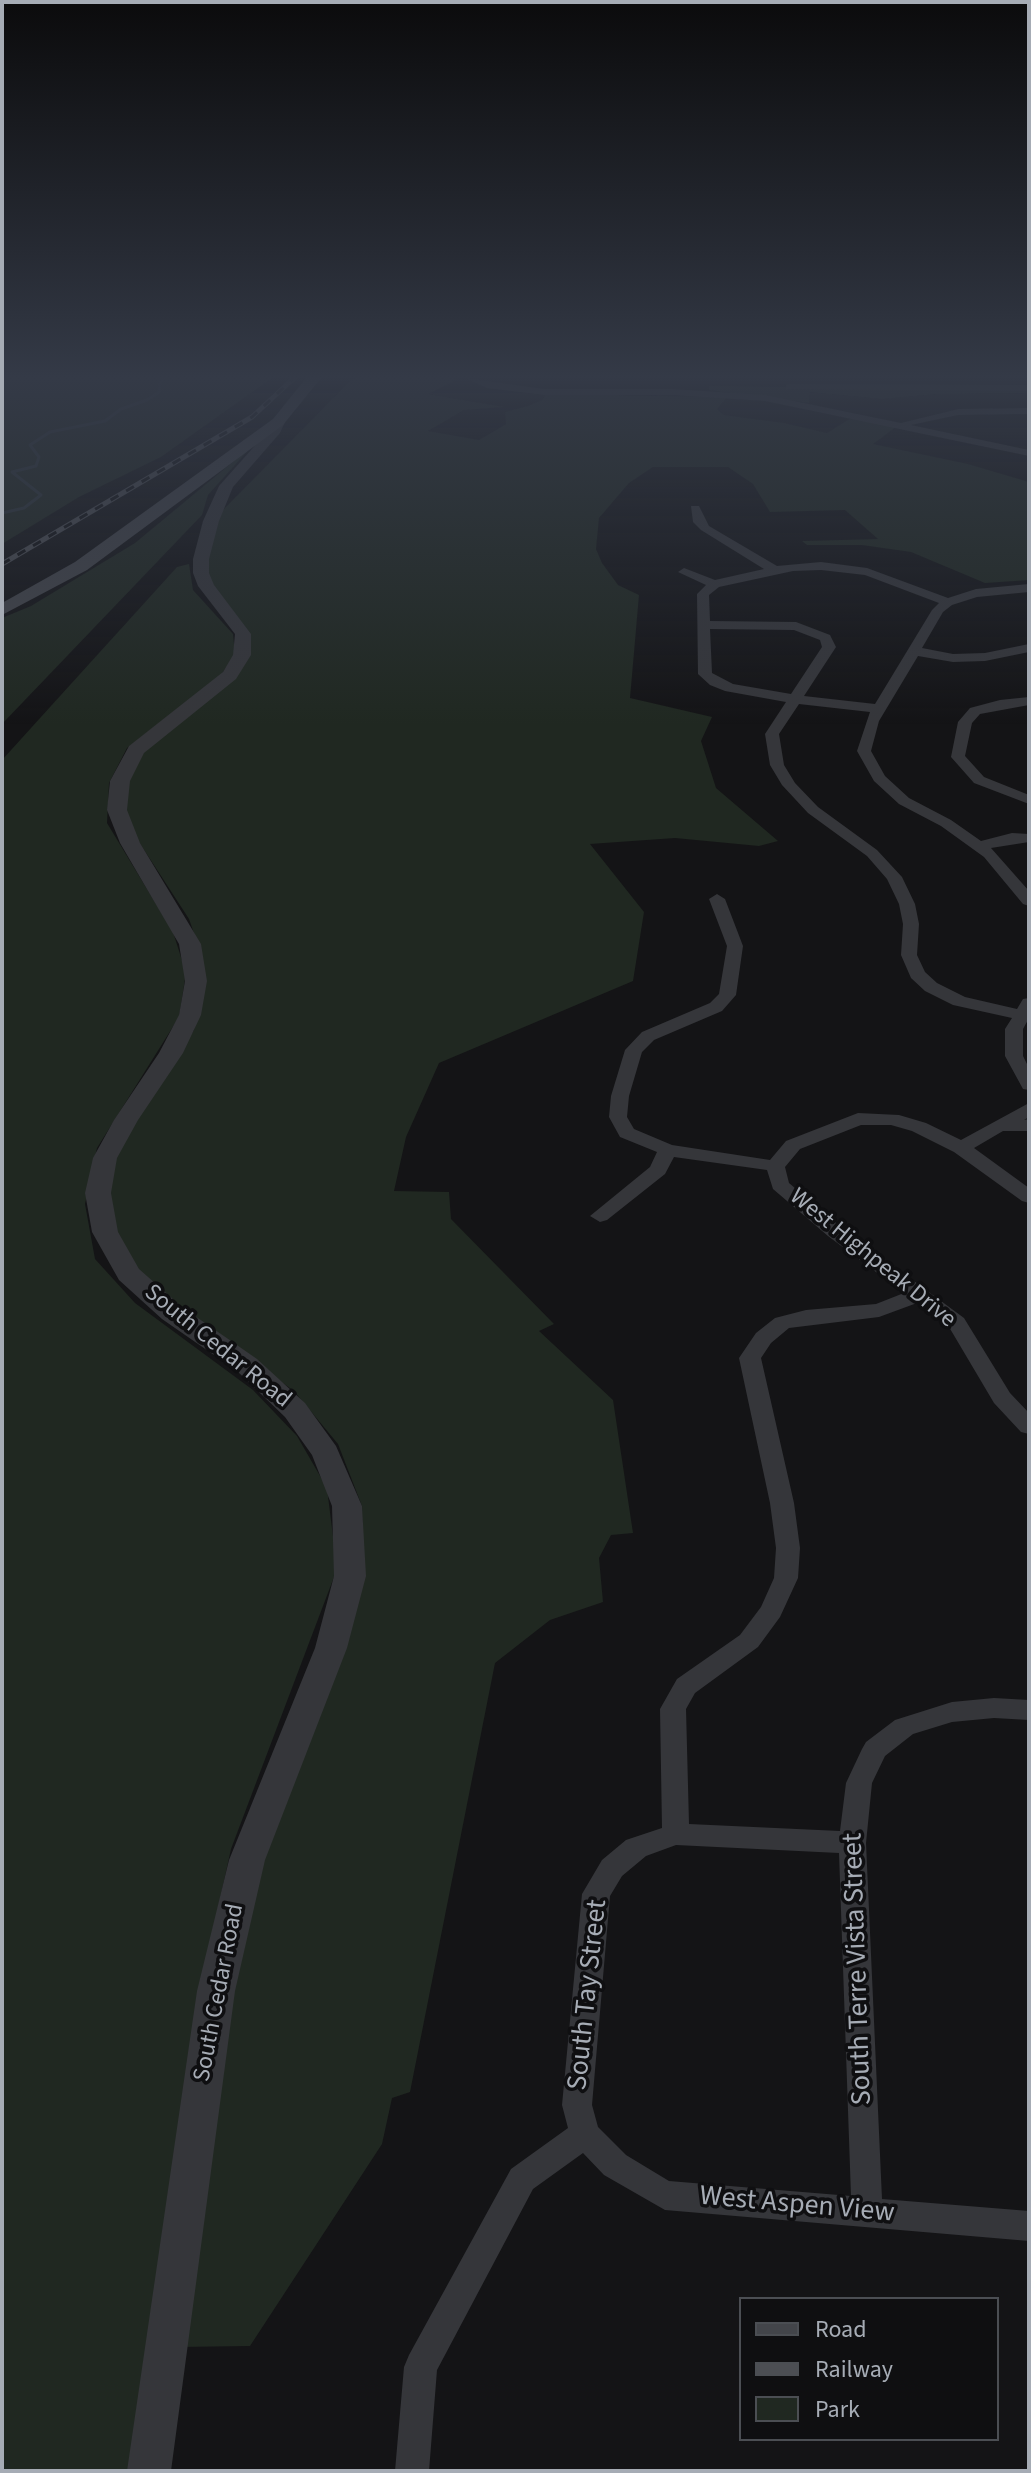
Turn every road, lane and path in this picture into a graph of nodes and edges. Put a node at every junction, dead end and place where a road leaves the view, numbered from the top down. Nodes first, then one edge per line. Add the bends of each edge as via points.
1 (180, 493) edge
2 (223, 493) edge
3 (695, 508) dead end
4 (774, 570) junction
5 (684, 572) dead end
6 (715, 584) junction
7 (1029, 588) edge
8 (948, 602) junction
9 (2, 610) edge
10 (704, 625) junction
11 (1029, 648) edge
12 (915, 649) junction
13 (796, 699) junction
14 (1029, 701) edge
15 (877, 713) junction
16 (1029, 800) edge
17 (1027, 837) edge
18 (985, 850) junction
19 (717, 899) dead end
20 (1029, 901) edge
21 (1022, 1014) edge
22 (1029, 1085) edge
23 (1029, 1109) edge
24 (1029, 1125) edge
25 (1004, 1126) junction
26 (961, 1148) junction
27 (668, 1150) junction
28 (775, 1166) junction
29 (1029, 1197) edge
30 (600, 1216) dead end
31 (919, 1295) junction
32 (1029, 1427) edge
33 (1029, 1710) edge
34 (676, 1834) junction
35 (852, 1843) junction
36 (585, 2134) junction
37 (867, 2212) junction
38 (1029, 2226) edge
39 (149, 2471) edge
40 (412, 2471) edge

1 - 9 main road via 81,566
2 - 39 street, South Cedar Road via 211,521 201,573 243,634 242,655 230,675 136,750 120,781 117,810 130,843 190,944 196,981 190,1015 105,1158 98,1193 105,1232 128,1274 172,1313 247,1365 295,1410 326,1453 347,1506 350,1576 331,1648 247,1860 216,1991
3 - 4 street via 702,526
4 - 6 street
4 - 8 street via 821,566 867,572
5 - 6 street
6 - 10 street via 703,594
7 - 8 street via 976,593
8 - 12 street
10 - 13 street via 705,674 730,688
10 - 13 street via 814,626 829,647
11 - 12 street via 953,658
12 - 15 street
13 - 15 street
13 - 21 street via 772,734 777,765 813,810 872,853 894,877 907,904 909,955 917,974 967,1011
14 - 16 street via 975,711 965,722 958,757 979,780
15 - 18 street via 864,751 879,778 904,801
17 - 18 street via 1019,844
18 - 20 street
19 - 27 street via 735,946 727,995 716,1007 648,1036 634,1050 620,1096 618,1117 627,1133
21 - 22 street via 1014,1056
23 - 25 street
24 - 25 street
25 - 26 street
26 - 28 street via 892,1119 858,1119 793,1145
26 - 29 street
27 - 28 street
27 - 30 street via 658,1170
28 - 31 street, West Highpeak Drive via 780,1185
31 - 32 street, West Highpeak Drive via 957,1323 1002,1398
31 - 34 street via 879,1310 782,1323 750,1358 782,1503 786,1578 749,1641 686,1686 673,1709
33 - 35 street, South Terre Vista Street via 952,1712 904,1727 875,1749 859,1783
34 - 35 street, South Tay Street
34 - 36 street, South Tay Street via 636,1848 612,1868 596,1894 577,2105
35 - 37 street, South Terre Vista Street
36 - 37 street, West Aspen View via 615,2165 665,2195
36 - 40 street via 522,2179 421,2367
37 - 38 street, West Aspen View

